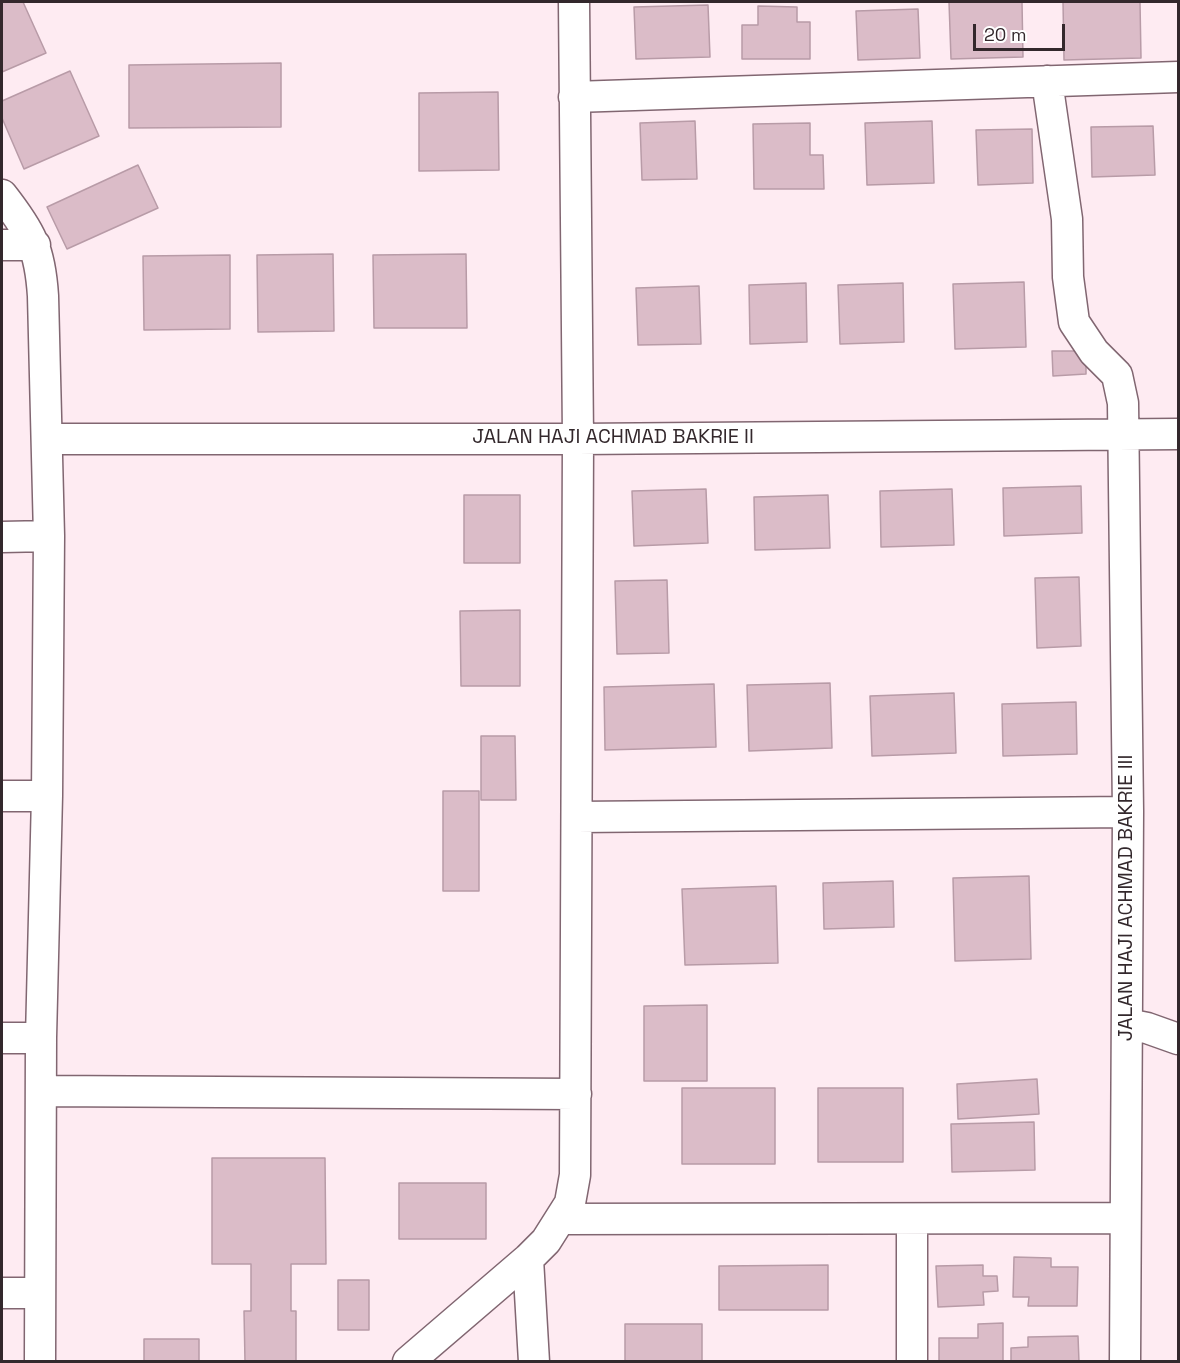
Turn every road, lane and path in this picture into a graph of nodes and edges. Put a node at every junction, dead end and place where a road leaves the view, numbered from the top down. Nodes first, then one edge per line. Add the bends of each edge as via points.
1 (574, 2) edge
2 (1179, 77) edge
3 (1047, 81) junction
4 (574, 97) junction
5 (2, 195) edge
6 (2, 245) edge
7 (35, 245) junction
8 (1179, 434) edge
9 (1122, 435) junction
10 (47, 439) junction
11 (578, 439) junction
12 (49, 536) junction
13 (2, 537) edge
14 (2, 796) edge
15 (47, 796) junction
16 (1128, 812) junction
17 (577, 817) junction
18 (1127, 1024) junction
19 (2, 1038) edge
20 (41, 1038) junction
21 (1179, 1040) edge
22 (42, 1091) junction
23 (576, 1094) junction
24 (1125, 1218) junction
25 (560, 1219) junction
26 (912, 1219) junction
27 (528, 1259) junction
28 (2, 1293) edge
29 (40, 1293) junction
30 (40, 1362) edge
31 (408, 1362) edge
32 (534, 1362) edge
33 (912, 1362) edge
34 (1125, 1362) edge

1 - 4 street
2 - 3 street
3 - 4 street
3 - 9 street, JALAN HAJI ACHMAD BAKRIE III via 1067,219 1074,322 1094,352 1117,375 1123,403
4 - 11 street
5 - 7 street
6 - 7 street
7 - 10 street via 43,296
8 - 9 street, JALAN HAJI ACHMAD BAKRIE II
9 - 11 street, JALAN HAJI ACHMAD BAKRIE II
9 - 16 street, JALAN HAJI ACHMAD BAKRIE III
10 - 11 street, JALAN HAJI ACHMAD BAKRIE II
10 - 12 street
11 - 17 street
12 - 13 street
12 - 15 street
14 - 15 street
15 - 20 street
16 - 17 street
16 - 18 street, JALAN HAJI ACHMAD BAKRIE III
17 - 23 street
18 - 21 street
18 - 24 street, JALAN HAJI ACHMAD BAKRIE III
19 - 20 street
20 - 22 street
22 - 23 street
22 - 29 street
23 - 25 street via 575,1175 570,1203
24 - 26 street
24 - 34 street, JALAN HAJI ACHMAD BAKRIE III
25 - 26 street
25 - 27 street
26 - 33 street
27 - 31 street
27 - 32 street
28 - 29 street
29 - 30 street

